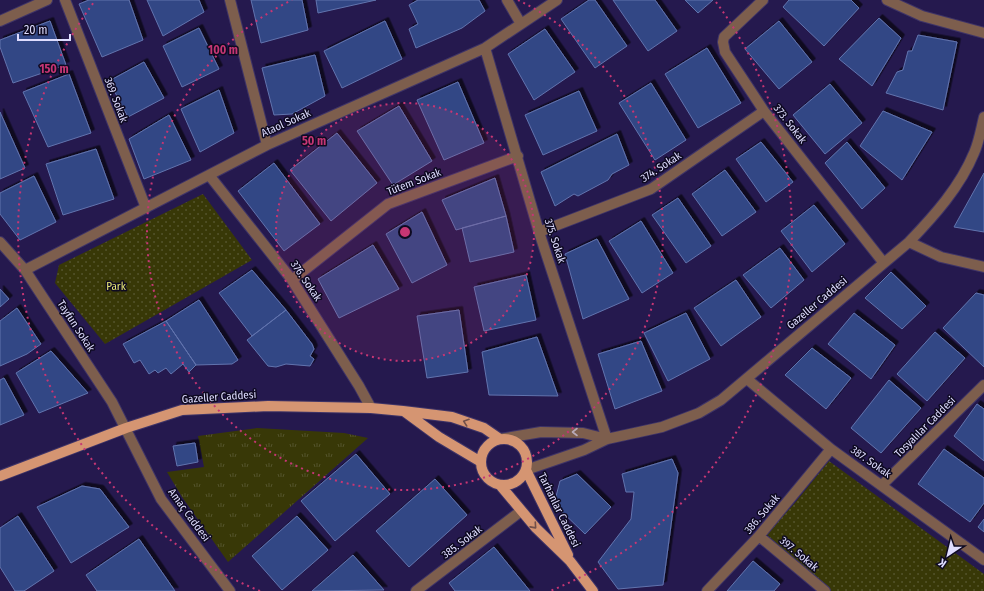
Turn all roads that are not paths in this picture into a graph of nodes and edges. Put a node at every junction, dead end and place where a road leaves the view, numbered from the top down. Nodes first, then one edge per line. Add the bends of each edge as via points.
1 (47, 0) edge
2 (65, 0) edge
3 (230, 0) edge
4 (507, 0) edge
5 (557, 0) edge
6 (763, 0) edge
7 (887, 0) edge
8 (0, 21) edge
9 (521, 24) junction
10 (984, 33) edge
11 (485, 48) junction
12 (764, 111) junction
13 (984, 117) edge
14 (267, 145) junction
15 (518, 156) junction
16 (209, 176) junction
17 (146, 208) junction
18 (539, 232) junction
19 (0, 242) edge
20 (909, 242) junction
21 (883, 262) junction
22 (984, 267) edge
23 (26, 270) junction
24 (292, 280) junction
25 (747, 379) junction
26 (984, 385) edge
27 (370, 408) junction
28 (403, 411) junction
29 (126, 428) junction
30 (500, 439) junction
31 (608, 439) junction
32 (831, 449) junction
33 (481, 462) junction
34 (526, 470) junction
35 (0, 476) edge
36 (500, 485) junction
37 (882, 485) junction
38 (521, 511) junction
39 (759, 536) junction
40 (984, 560) edge
41 (570, 561) junction
42 (230, 591) edge
43 (416, 591) edge
44 (593, 591) edge
45 (707, 591) edge
46 (825, 591) edge

1 - 8 street
2 - 17 street, 369. Sokak
3 - 14 street
4 - 9 street
5 - 9 street, Ataol Sokak
6 - 12 street, 373. Sokak via 724,37 723,42 725,52
7 - 10 street via 922,16
9 - 11 street, Ataol Sokak
11 - 14 street, Ataol Sokak
11 - 15 street, 375. Sokak
12 - 18 street, 374. Sokak via 651,189
12 - 21 street, 373. Sokak
13 - 20 street, Gazeller Caddesi via 975,152 964,175 933,217
14 - 16 street, Ataol Sokak
15 - 18 street, 375. Sokak
15 - 24 street, Tütem Sokak via 388,204
16 - 17 street, Ataol Sokak
16 - 24 street, 376. Sokak
17 - 23 street, Ataol Sokak
18 - 31 street, 375. Sokak
19 - 23 street, Tayfun Sokak
20 - 21 street, Gazeller Caddesi
20 - 22 street via 942,257
21 - 25 street, Gazeller Caddesi
23 - 29 street, Tayfun Sokak via 112,402
24 - 27 street, 376. Sokak via 359,386
25 - 31 street, Gazeller Caddesi via 721,400 699,413 662,427
25 - 32 street, 387. Sokak
26 - 37 street, Tosyalılar Caddesi
27 - 28 main road, Gazeller Caddesi
27 - 29 main road, Gazeller Caddesi via 268,406 182,410
30 -> 28 main road, Gazeller Caddesi via 484,428 452,417
28 - 33 main road, Gazeller Caddesi
29 - 35 main road, Gazeller Caddesi
29 - 42 street, Amaç Caddesi via 161,499
31 -> 30 street, Gazeller Caddesi via 583,433 541,432
30 - 33 main road via 487,447 482,454
30 - 34 main road via 509,439 522,447 528,462
31 - 34 street, Gazeller Caddesi
32 - 37 street, 387. Sokak
32 - 39 street, 386. Sokak
33 - 36 main road via 488,480
34 - 36 main road via 513,484
34 - 41 main road, Tarhanlar Caddesi
36 - 38 main road, Tarhanlar Caddesi
37 - 40 street, 387. Sokak
38 -> 41 main road, Tarhanlar Caddesi
38 - 43 street, 385. Sokak
39 - 45 street, 386. Sokak
39 - 46 street, 397. Sokak
41 - 44 main road, Tarhanlar Caddesi

